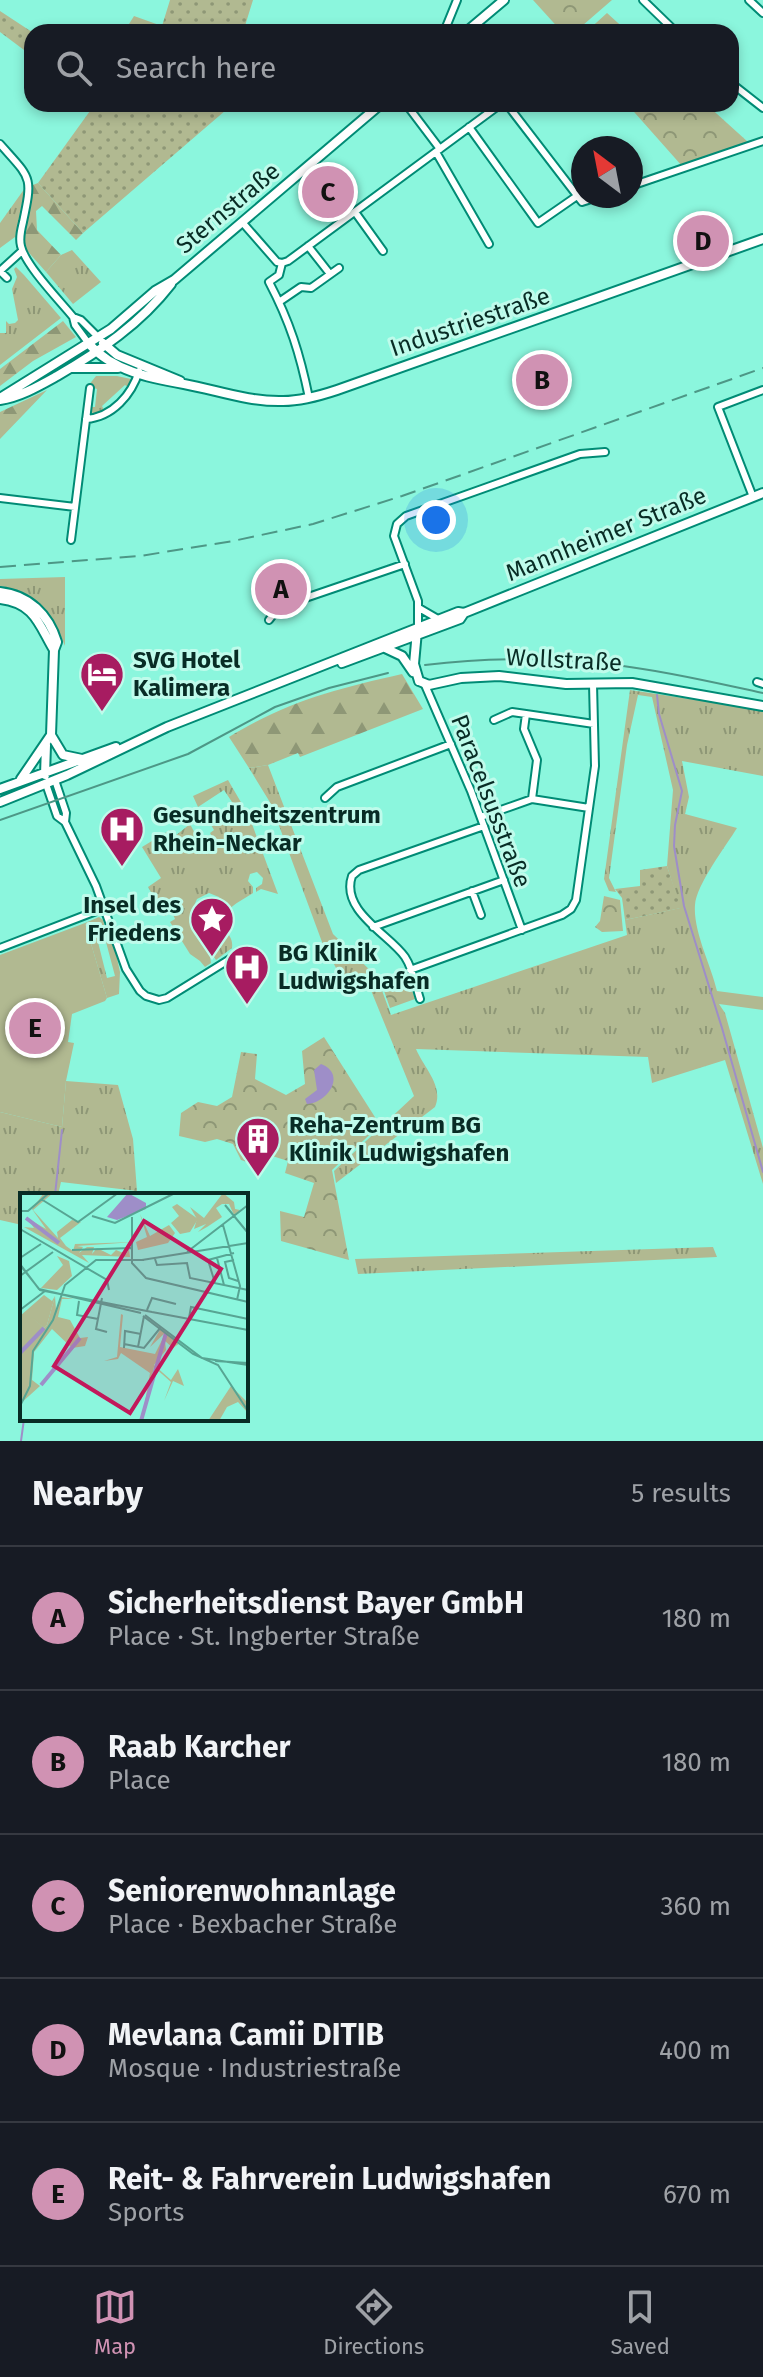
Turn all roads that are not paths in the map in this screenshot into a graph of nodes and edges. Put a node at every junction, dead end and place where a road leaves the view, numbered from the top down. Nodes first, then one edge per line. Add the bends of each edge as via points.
1 (457, 0) edge
2 (504, 0) edge
3 (643, 0) edge
4 (749, 0) edge
5 (763, 13) edge
6 (447, 24) edge
7 (476, 24) edge
8 (668, 24) edge
9 (739, 89) edge
10 (763, 108) edge
11 (372, 112) edge
12 (412, 112) edge
13 (490, 112) edge
14 (513, 112) edge
15 (469, 127) junction
16 (763, 141) edge
17 (0, 144) edge
18 (438, 150) junction
19 (643, 182) edge
20 (571, 188) edge
21 (571, 200) edge
22 (355, 212) junction
23 (242, 222) junction
24 (763, 239) edge
25 (489, 244) dead end
26 (308, 246) junction
27 (22, 251) junction
28 (383, 251) dead end
29 (282, 263) junction
30 (339, 268) dead end
31 (330, 274) junction
32 (7, 278) dead end
33 (174, 280) junction
34 (279, 302) junction
35 (73, 317) junction
36 (98, 337) junction
37 (89, 344) junction
38 (106, 346) junction
39 (97, 352) junction
40 (71, 368) junction
41 (123, 368) junction
42 (140, 369) junction
43 (90, 388) dead end
44 (763, 390) edge
45 (309, 398) junction
46 (0, 399) edge
47 (86, 419) junction
48 (605, 452) dead end
49 (763, 493) edge
50 (753, 497) junction
51 (0, 498) edge
52 (75, 507) junction
53 (71, 540) dead end
54 (405, 564) junction
55 (0, 592) edge
56 (0, 599) edge
57 (419, 608) junction
58 (464, 613) junction
59 (438, 619) junction
60 (269, 620) dead end
61 (417, 631) junction
62 (384, 647) junction
63 (54, 650) junction
64 (299, 675) junction
65 (422, 683) junction
66 (593, 684) junction
67 (763, 706) edge
68 (526, 714) junction
69 (494, 720) dead end
70 (594, 724) junction
71 (50, 739) junction
72 (451, 744) junction
73 (102, 755) junction
74 (82, 759) junction
75 (49, 770) junction
76 (18, 782) junction
77 (51, 782) junction
78 (0, 789) edge
79 (325, 798) dead end
80 (532, 799) junction
81 (0, 802) edge
82 (589, 808) junction
83 (481, 817) junction
84 (484, 826) junction
85 (504, 880) junction
86 (472, 891) junction
87 (104, 908) junction
88 (481, 915) dead end
89 (373, 927) junction
90 (522, 930) junction
91 (0, 948) edge
92 (230, 959) dead end
93 (410, 970) junction
94 (420, 999) dead end

1 - 6 street
2 - 7 street
3 - 8 street
4 - 5 street
9 - 10 street
11 - 23 street, Sternstraße
12 - 18 street
13 - 15 street
14 - 20 street
15 - 18 street
15 - 21 street via 538,223
16 - 19 street
17 - 27 street via 24,171 30,187
18 - 22 street
18 - 25 street
22 - 26 street
22 - 28 street
23 - 29 street
23 - 33 street, Sternstraße
24 - 45 street, Industriestraße
26 - 29 street
26 - 31 street
27 - 32 street via 0,271
27 - 35 street
29 - 34 street via 279,275 269,282
30 - 31 street
31 - 34 street
33 - 36 street, Sternstraße
33 - 38 street, Sternstraße via 150,309
34 - 45 street via 301,356
35 - 36 street
35 - 37 street
36 - 37 street, Sternstraße
36 - 38 street, Industriestraße
37 - 39 street, Industriestraße
37 - 46 street, Sternstraße
38 - 39 street, Sternstraße
38 - 42 street, Industriestraße
39 - 40 street, Sternstraße
39 - 41 street, Industriestraße
40 - 41 street
40 - 46 street, Sternstraße
41 - 42 street, Industriestraße
42 - 45 street, Industriestraße via 256,400
42 - 47 street via 124,399 106,413
43 - 47 street
44 - 50 street via 718,407
47 - 52 street
48 - 54 street via 580,454 406,516 394,536
49 - 50 street, Mannheimer Straße
50 - 58 street, Mannheimer Straße
51 - 52 street
52 - 53 street
54 - 57 street
54 - 60 street via 279,607
55 - 63 street via 19,596 39,610 55,636
56 - 63 street via 35,615
57 - 59 street
57 - 61 street
58 - 59 street, Mannheimer Straße
58 - 61 street, Mannheimer Straße via 460,619
59 - 61 street, Mannheimer Straße
61 - 62 street, Mannheimer Straße
61 - 64 street, Mannheimer Straße
61 - 65 street via 414,664
62 - 64 street, Mannheimer Straße
62 - 65 street via 402,656
63 - 71 street
64 - 73 street, Mannheimer Straße
65 - 66 street, Wollstraße via 480,676
65 - 72 street, Paracelsusstraße
66 - 67 street, Wollstraße via 632,683
66 - 70 street
68 - 69 street via 512,712
68 - 70 street
68 - 80 street via 524,729 537,760
70 - 82 street
71 - 74 street via 63,755
71 - 75 street
71 - 76 street
72 - 79 street via 337,787
72 - 83 street, Paracelsusstraße
73 - 74 street, Mannheimer Straße
73 - 77 street, Mannheimer Straße
74 - 75 street, Mannheimer Straße
75 - 76 street, Mannheimer Straße
75 - 77 street
76 - 78 street, Mannheimer Straße
77 - 81 street, Mannheimer Straße
77 - 87 street
80 - 82 street
80 - 83 street
82 - 90 street via 576,900 562,915
83 - 84 street, Paracelsusstraße
84 - 85 street, Paracelsusstraße
84 - 89 street via 352,876 356,905
85 - 86 street
85 - 90 street, Paracelsusstraße
86 - 88 street
86 - 89 street
87 - 91 street
87 - 92 street via 126,969 152,999 167,998
89 - 93 street via 405,957
90 - 93 street
93 - 94 street

